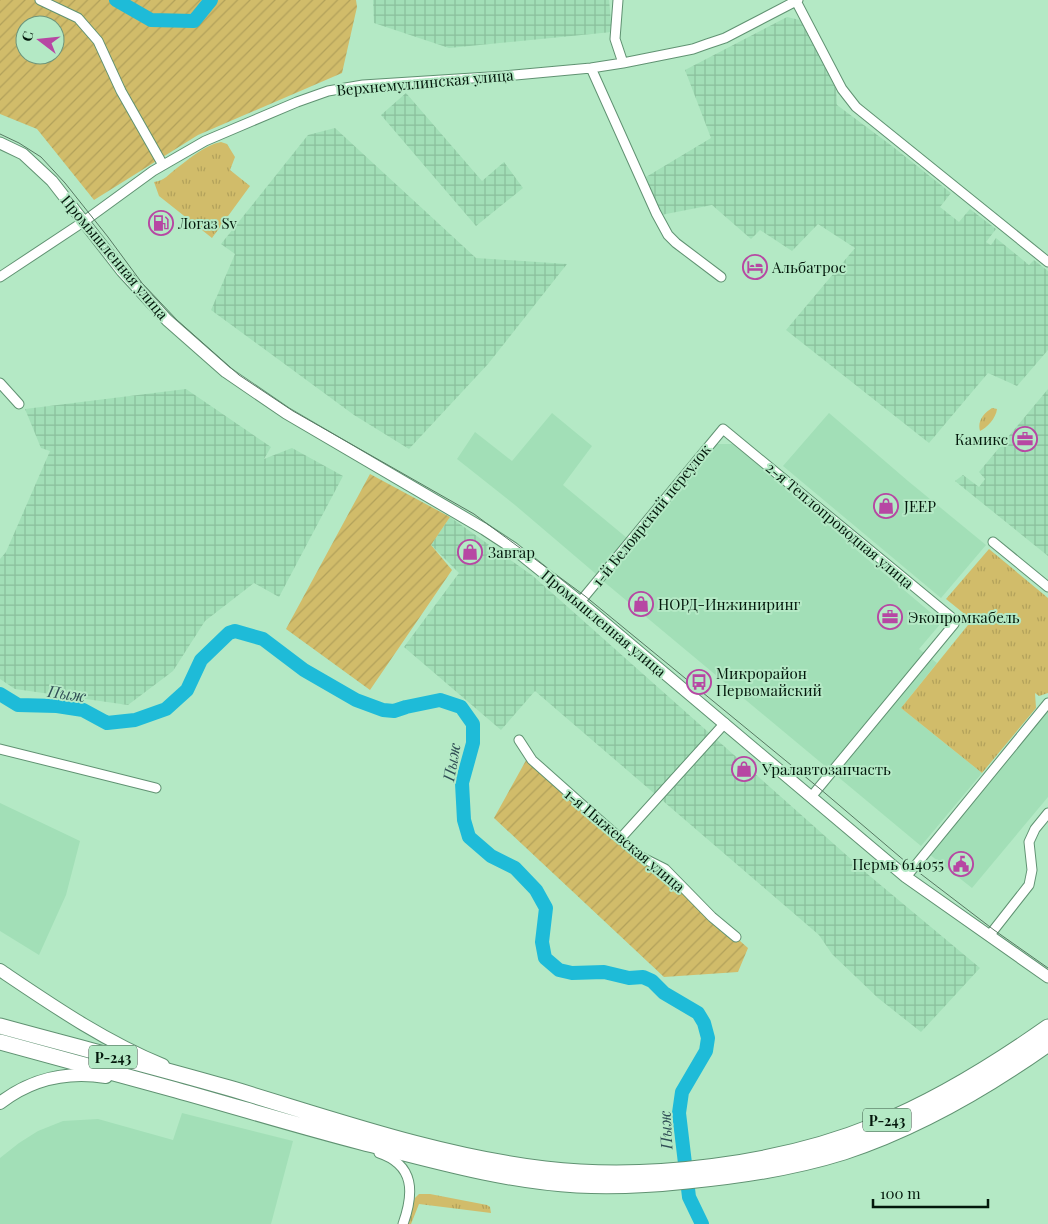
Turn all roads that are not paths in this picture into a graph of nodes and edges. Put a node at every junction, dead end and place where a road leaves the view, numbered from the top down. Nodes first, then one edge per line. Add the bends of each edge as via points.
1 (40, 0) edge
2 (618, 0) edge
3 (797, 0) edge
4 (623, 63) junction
5 (590, 68) junction
6 (0, 143) edge
7 (163, 165) junction
8 (83, 222) junction
9 (1048, 262) edge
10 (0, 277) edge
11 (721, 277) dead end
12 (0, 383) edge
13 (19, 404) dead end
14 (723, 428) joint
15 (992, 542) dead end
16 (1048, 587) edge
17 (580, 602) junction
18 (1048, 703) edge
19 (725, 723) junction
20 (519, 740) dead end
21 (0, 749) edge
22 (156, 788) dead end
23 (811, 797) junction
24 (1048, 812) edge
25 (620, 839) junction
26 (906, 877) junction
27 (989, 936) junction
28 (736, 937) dead end
29 (0, 970) edge
30 (1048, 978) edge
31 (0, 1026) edge
32 (1048, 1026) edge
33 (0, 1042) edge
34 (1048, 1044) edge
35 (227, 1087) junction
36 (174, 1090) junction
37 (0, 1103) edge
38 (325, 1132) junction
39 (708, 1173) junction
40 (656, 1178) junction
41 (403, 1224) edge

1 - 7 street via 78,18 98,41 121,91
2 - 4 street via 615,39
3 - 4 street, Верхнемуллинская улица via 725,38 693,49
3 - 9 street via 842,89 856,107
4 - 5 street, Верхнемуллинская улица
5 - 7 street, Верхнемуллинская улица via 363,85 328,91 212,137
5 - 11 street via 668,235
6 - 8 street, Промышленная улица via 23,154 38,167
7 - 8 street, Верхнемуллинская улица
8 - 10 street, Верхнемуллинская улица
8 - 17 street, Промышленная улица via 168,320 226,372 286,413 484,528
12 - 13 street
14 - 17 street, 1-й Белоярский переулок
14 - 23 street, 2-я Теплопроводная улица via 951,617 954,624
15 - 16 street
17 - 19 street, Промышленная улица
18 - 26 street
19 - 23 street, Промышленная улица
19 - 25 street
20 - 25 street, 1-я Пыжевская улица via 532,760
21 - 22 street
23 - 26 street, Промышленная улица
24 - 27 street via 1029,842 1032,870 1029,885
25 - 28 street, 1-я Пыжевская улица via 665,869
26 - 27 street, Промышленная улица
27 - 30 street, Промышленная улица
29 - 35 main road via 104,1037 161,1064
31 - 35 highway, Р-243
32 - 39 highway, Р-243 via 961,1084 874,1126 803,1149 738,1162
33 - 36 highway, Р-243
34 - 39 highway, Р-243 via 973,1093 916,1122 846,1151 754,1174
35 - 40 highway, Р-243 via 453,1152 512,1164
36 - 37 main road via 90,1074 68,1075 34,1083
36 - 38 highway, Р-243
38 - 40 highway, Р-243 via 518,1178 612,1186
38 - 41 street via 386,1155 398,1163 408,1179 411,1192
39 - 40 highway, Р-243

